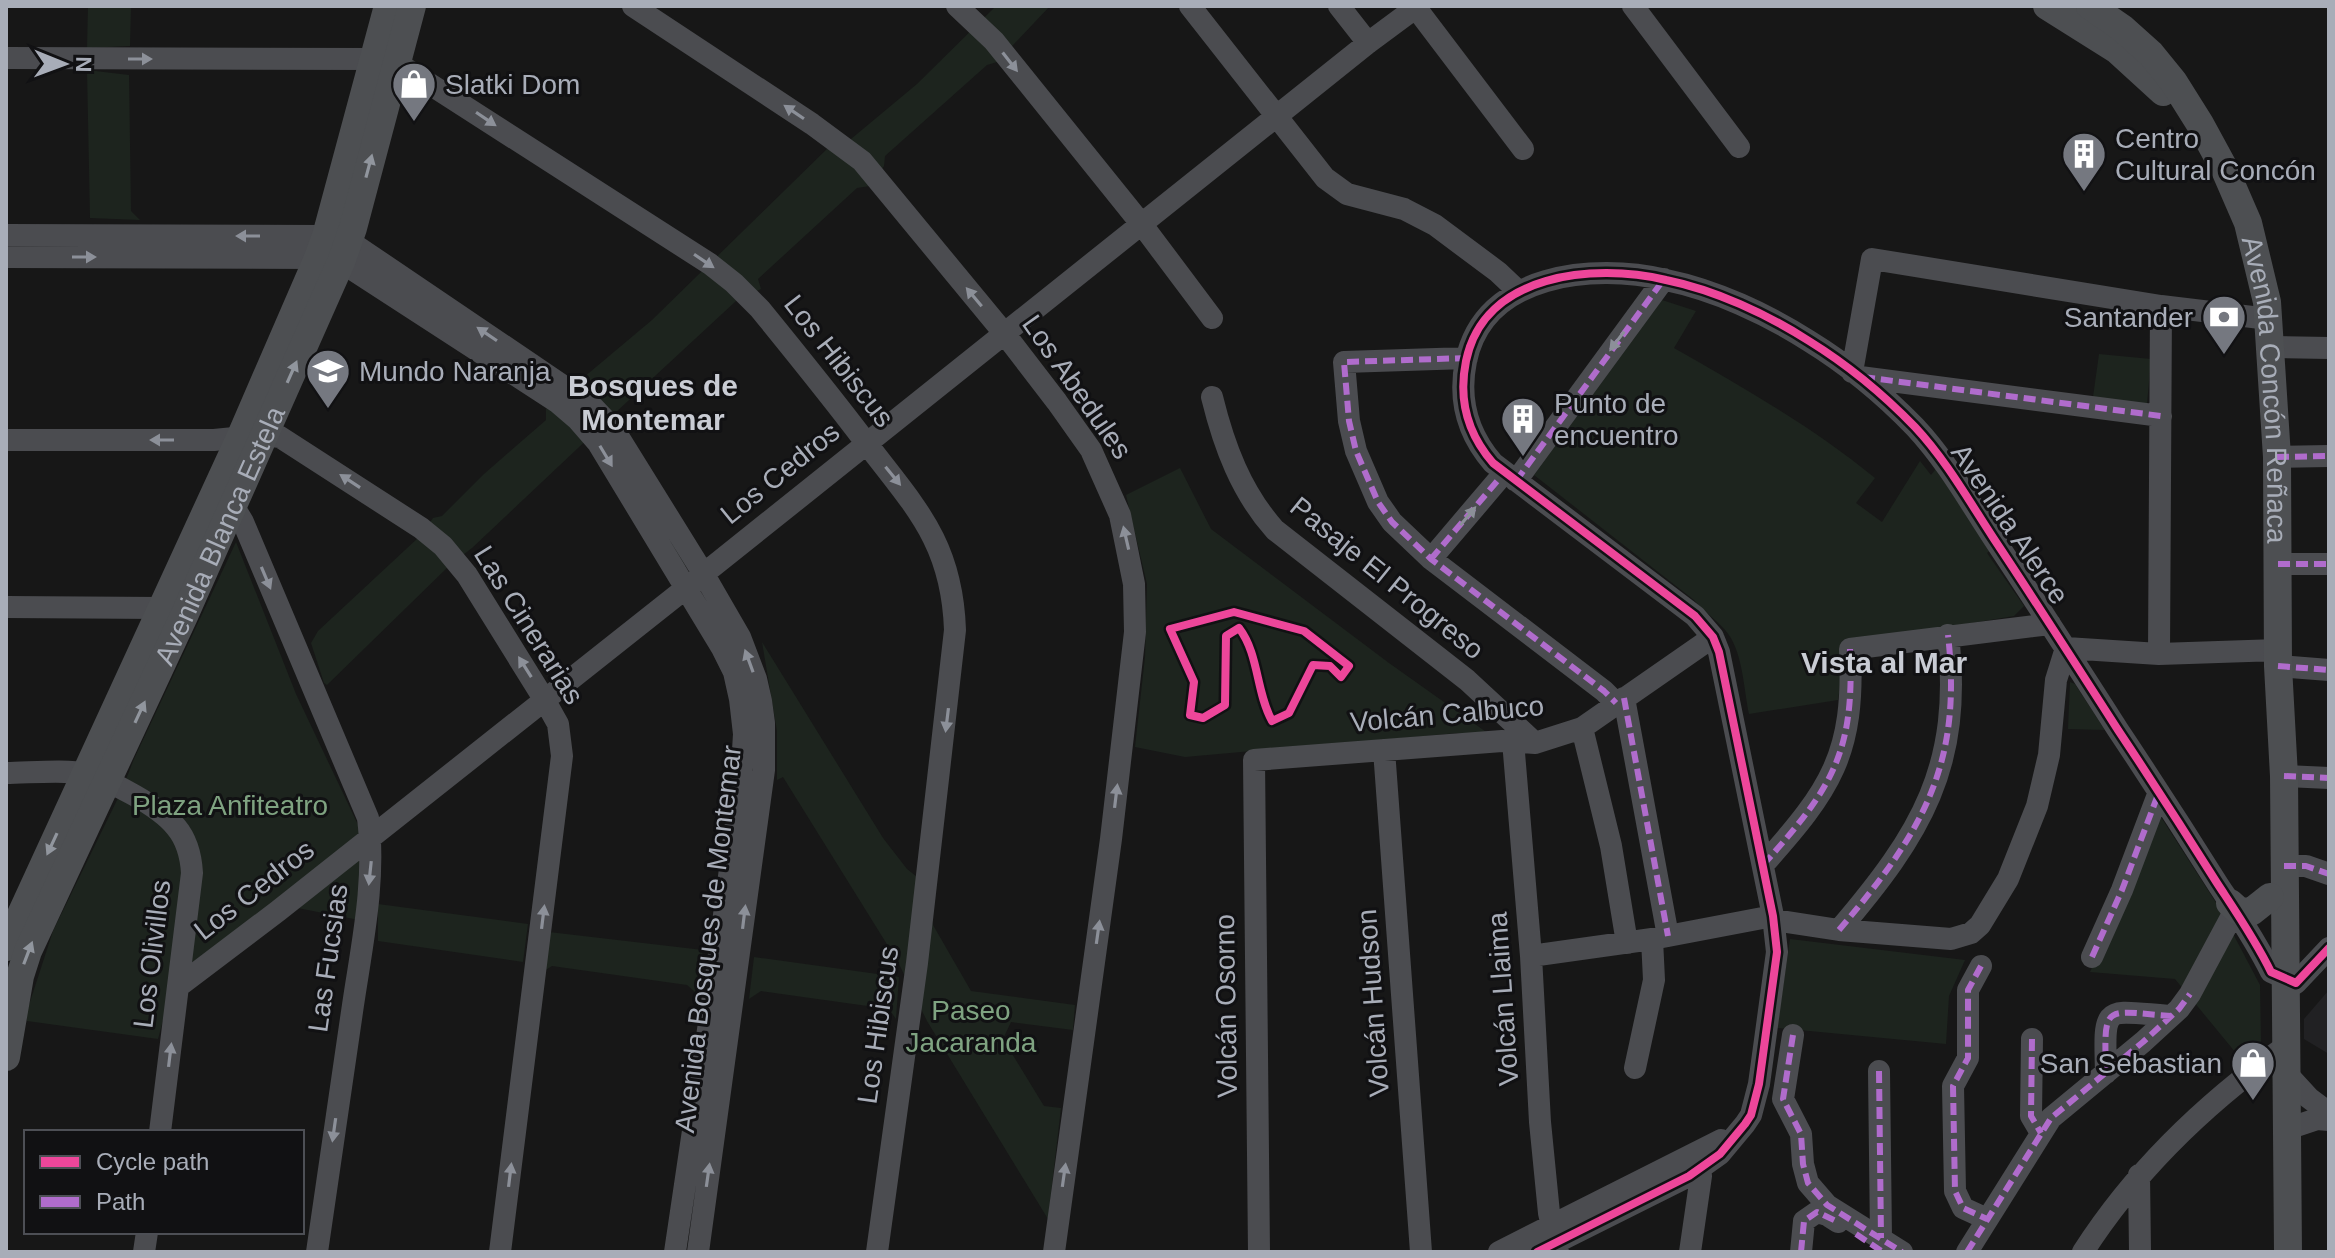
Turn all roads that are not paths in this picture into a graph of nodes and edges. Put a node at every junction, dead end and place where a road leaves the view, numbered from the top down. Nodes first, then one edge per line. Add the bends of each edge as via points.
1 (388, 6) edge
2 (412, 6) edge
3 (633, 6) edge
4 (957, 6) edge
5 (1190, 6) edge
6 (1339, 6) edge
7 (1633, 6) edge
8 (2047, 6) edge
9 (2090, 6) edge
10 (1417, 7) edge
11 (1368, 43) junction
12 (6, 58) edge
13 (385, 61) junction
14 (1276, 117) junction
15 (2200, 124) junction
16 (1739, 147) dead end
17 (1523, 149) dead end
18 (1143, 226) junction
19 (6, 235) edge
20 (334, 249) junction
21 (6, 257) edge
22 (1664, 279) junction
23 (1517, 290) junction
24 (2161, 306) junction
25 (1212, 318) dead end
26 (1004, 333) junction
27 (2270, 333) junction
28 (2329, 348) edge
29 (1467, 358) junction
30 (1856, 374) junction
31 (1212, 397) dead end
32 (2161, 416) junction
33 (252, 436) junction
34 (6, 440) edge
35 (866, 443) junction
36 (2329, 456) edge
37 (2277, 457) junction
38 (1510, 477) junction
39 (234, 507) junction
40 (1431, 559) junction
41 (2278, 564) junction
42 (2329, 564) edge
43 (703, 573) junction
44 (686, 588) junction
45 (6, 607) edge
46 (173, 612) junction
47 (2050, 624) junction
48 (1948, 635) junction
49 (1713, 637) junction
50 (2066, 648) junction
51 (2159, 654) junction
52 (2278, 658) junction
53 (2329, 670) edge
54 (544, 699) junction
55 (1620, 701) junction
56 (1582, 728) junction
57 (1524, 742) junction
58 (1384, 750) junction
59 (1254, 760) joint
60 (6, 773) edge
61 (2284, 776) junction
62 (95, 778) junction
63 (2329, 778) edge
64 (2159, 792) junction
65 (370, 837) junction
66 (1763, 865) junction
67 (2284, 866) junction
68 (2329, 874) edge
69 (2270, 897) junction
70 (2232, 907) junction
71 (1774, 918) junction
72 (1839, 930) junction
73 (1660, 938) junction
74 (1627, 943) junction
75 (6, 947) edge
76 (2329, 948) edge
77 (1531, 956) junction
78 (2092, 957) dead end
79 (1981, 966) dead end
80 (2278, 976) junction
81 (179, 986) junction
82 (2171, 1016) junction
83 (1793, 1035) dead end
84 (2032, 1039) dead end
85 (6, 1057) edge
86 (2282, 1058) junction
87 (1635, 1068) dead end
88 (1879, 1071) dead end
89 (2106, 1073) junction
90 (2329, 1113) edge
91 (2329, 1120) edge
92 (2287, 1129) junction
93 (160, 1130) edge
94 (2041, 1133) junction
95 (1698, 1161) junction
96 (2139, 1175) junction
97 (1987, 1219) junction
98 (1550, 1243) edge
99 (1882, 1245) edge
100 (317, 1252) edge
101 (500, 1252) edge
102 (675, 1252) edge
103 (698, 1252) edge
104 (877, 1252) edge
105 (1054, 1252) edge
106 (1259, 1252) edge
107 (1421, 1252) edge
108 (1499, 1252) edge
109 (1690, 1252) edge
110 (1801, 1252) edge
111 (1902, 1252) edge
112 (1967, 1252) edge
113 (2083, 1252) edge
114 (2140, 1252) edge
115 (2276, 1252) edge
116 (2288, 1252) edge

1 - 13 main road, Avenida Blanca Estela
2 - 13 main road, Avenida Blanca Estela
26 -> 3 street, Los Abedules via 862,161
4 -> 18 street via 994,41
5 - 14 street
6 - 11 street
7 - 16 street
8 - 15 main road, Avenida Concón Reñaca via 2117,50
9 - 15 main road, Avenida Concón Reñaca via 2151,54
10 - 11 street, Los Cedros
10 - 17 street
11 - 14 street, Los Cedros
12 -> 13 street
13 - 20 main road, Avenida Blanca Estela
13 -> 35 street, Los Hibiscus via 734,283
14 - 18 street, Los Cedros
14 - 23 street via 1325,178 1347,194 1404,209 1435,225
15 - 27 main road, Avenida Concón Reñaca via 2248,223
18 - 25 street
18 - 26 street, Los Cedros
20 -> 19 street
21 -> 20 street
20 - 33 main road, Avenida Blanca Estela
43 -> 20 street, Avenida Bosques de Montemar via 613,428 594,408
20 -> 44 street, Avenida Bosques de Montemar via 578,420 598,443
22 - 23 street, Avenida Alerce via 1594,274
22 - 30 street, Avenida Alerce via 1753,311
22 -> 38 street
23 - 29 street, Avenida Alerce via 1484,320
24 - 27 street
24 - 30 street via 1872,259
24 - 32 street
26 - 35 street, Los Cedros
105 -> 26 street, Los Abedules via 1128,706 1134,584 1120,515 1102,470
27 - 28 street
27 - 37 main road, Avenida Concón Reñaca
29 - 38 street, Avenida Alerce via 1465,414 1483,452
29 - 40 street via 1344,362 1349,421 1366,476 1392,522
30 - 32 street
30 - 47 street, Avenida Alerce via 1938,455
31 - 57 street, Pasaje El Progreso via 1220,432 1255,508 1275,530 1467,680
32 - 51 street
33 -> 34 street, Las Cinerarias
33 - 39 main road, Avenida Blanca Estela
33 - 46 main road, Avenida Blanca Estela
54 -> 33 street, Las Cinerarias via 467,575 443,546 299,447 280,437
35 - 43 street, Los Cedros
35 -> 104 street, Los Hibiscus via 929,525 947,572 955,630
36 - 37 street
37 - 41 main road, Avenida Concón Reñaca
40 -> 38 street
38 - 49 street, Avenida Alerce via 1695,616
39 - 46 main road, Avenida Blanca Estela
39 -> 65 street, Las Fucsias via 368,818
40 - 55 street
41 - 42 street
41 - 52 main road, Avenida Concón Reñaca
43 - 44 street, Los Cedros
103 -> 43 street, Avenida Bosques de Montemar via 764,770 764,723 756,679 740,637
44 - 54 street, Los Cedros
44 - 102 street, Avenida Bosques de Montemar via 734,672 744,734 717,969
45 - 46 street
46 - 62 main road, Avenida Blanca Estela
47 - 48 street
47 - 50 street, Avenida Alerce
48 - 66 street via 1850,649 1851,694 1836,767 1820,797
48 - 72 street via 1951,708 1943,757 1927,803 1891,867
49 - 55 street, Volcán Calbuco
49 - 66 street, Avenida Alerce
50 - 51 street
50 - 64 street, Avenida Alerce
50 - 72 street via 2056,680 2049,755 2037,806 2008,879 1980,925 1951,939
51 - 52 street
52 - 53 street
52 - 61 main road, Avenida Concón Reñaca
52 - 69 main road, Avenida Concón Reñaca via 2270,749
54 - 65 street, Los Cedros
101 -> 54 street, Las Cinerarias via 562,756 558,724
55 - 56 street, Volcán Calbuco
55 - 73 street
56 - 57 street, Volcán Calbuco
56 - 74 street via 1601,797
57 - 58 street, Volcán Calbuco
57 - 77 street, Volcán Llaima
58 - 59 street, Volcán Calbuco
58 - 107 street, Volcán Hudson
59 - 106 street, Volcán Osorno
60 - 62 street
61 - 63 street
61 - 67 main road, Avenida Concón Reñaca
62 -> 75 main road, Avenida Blanca Estela
62 - 81 street, Los Olivillos via 169,819 187,844 192,873
85 -> 62 main road, Avenida Blanca Estela via 20,976
64 - 70 street, Avenida Alerce
64 - 78 street
65 - 81 street, Los Cedros
65 -> 100 street, Las Fucsias via 364,927
66 - 71 street, Avenida Alerce
67 - 68 street
67 - 80 main road, Avenida Concón Reñaca
69 - 70 main road via 2251,912
69 - 80 main road, Avenida Concón Reñaca
70 - 80 street, Avenida Alerce
70 - 82 street via 2190,994
71 - 72 street
71 - 73 street
71 - 95 street, Avenida Alerce via 1777,952 1751,1115
73 - 74 street
73 - 87 street
74 - 77 street
76 - 80 street via 2296,983
77 - 98 street, Volcán Llaima
79 - 97 street via 1968,990 1968,1058 1953,1086 1955,1191 1963,1208
80 - 86 main road, Avenida Concón Reñaca
93 -> 81 street, Los Olivillos
82 - 89 street
82 - 89 street via 2117,1012 2109,1018
83 - 99 street via 1783,1099 1801,1134 1808,1183 1827,1205
84 - 94 street via 2031,1116
86 - 90 street via 2309,1098
86 - 92 main road, Avenida Concón Reñaca
86 - 96 street via 2224,1096
86 - 115 main road, Avenida Concón Reñaca
88 - 99 street
89 - 94 street via 2051,1118
91 - 92 street
92 - 116 main road, Avenida Concón Reñaca
94 - 97 street
95 - 98 street
95 - 109 street
96 - 113 street
96 - 114 street
97 - 112 street
98 - 108 street
99 - 110 street via 1817,1212 1804,1221
99 - 111 street

